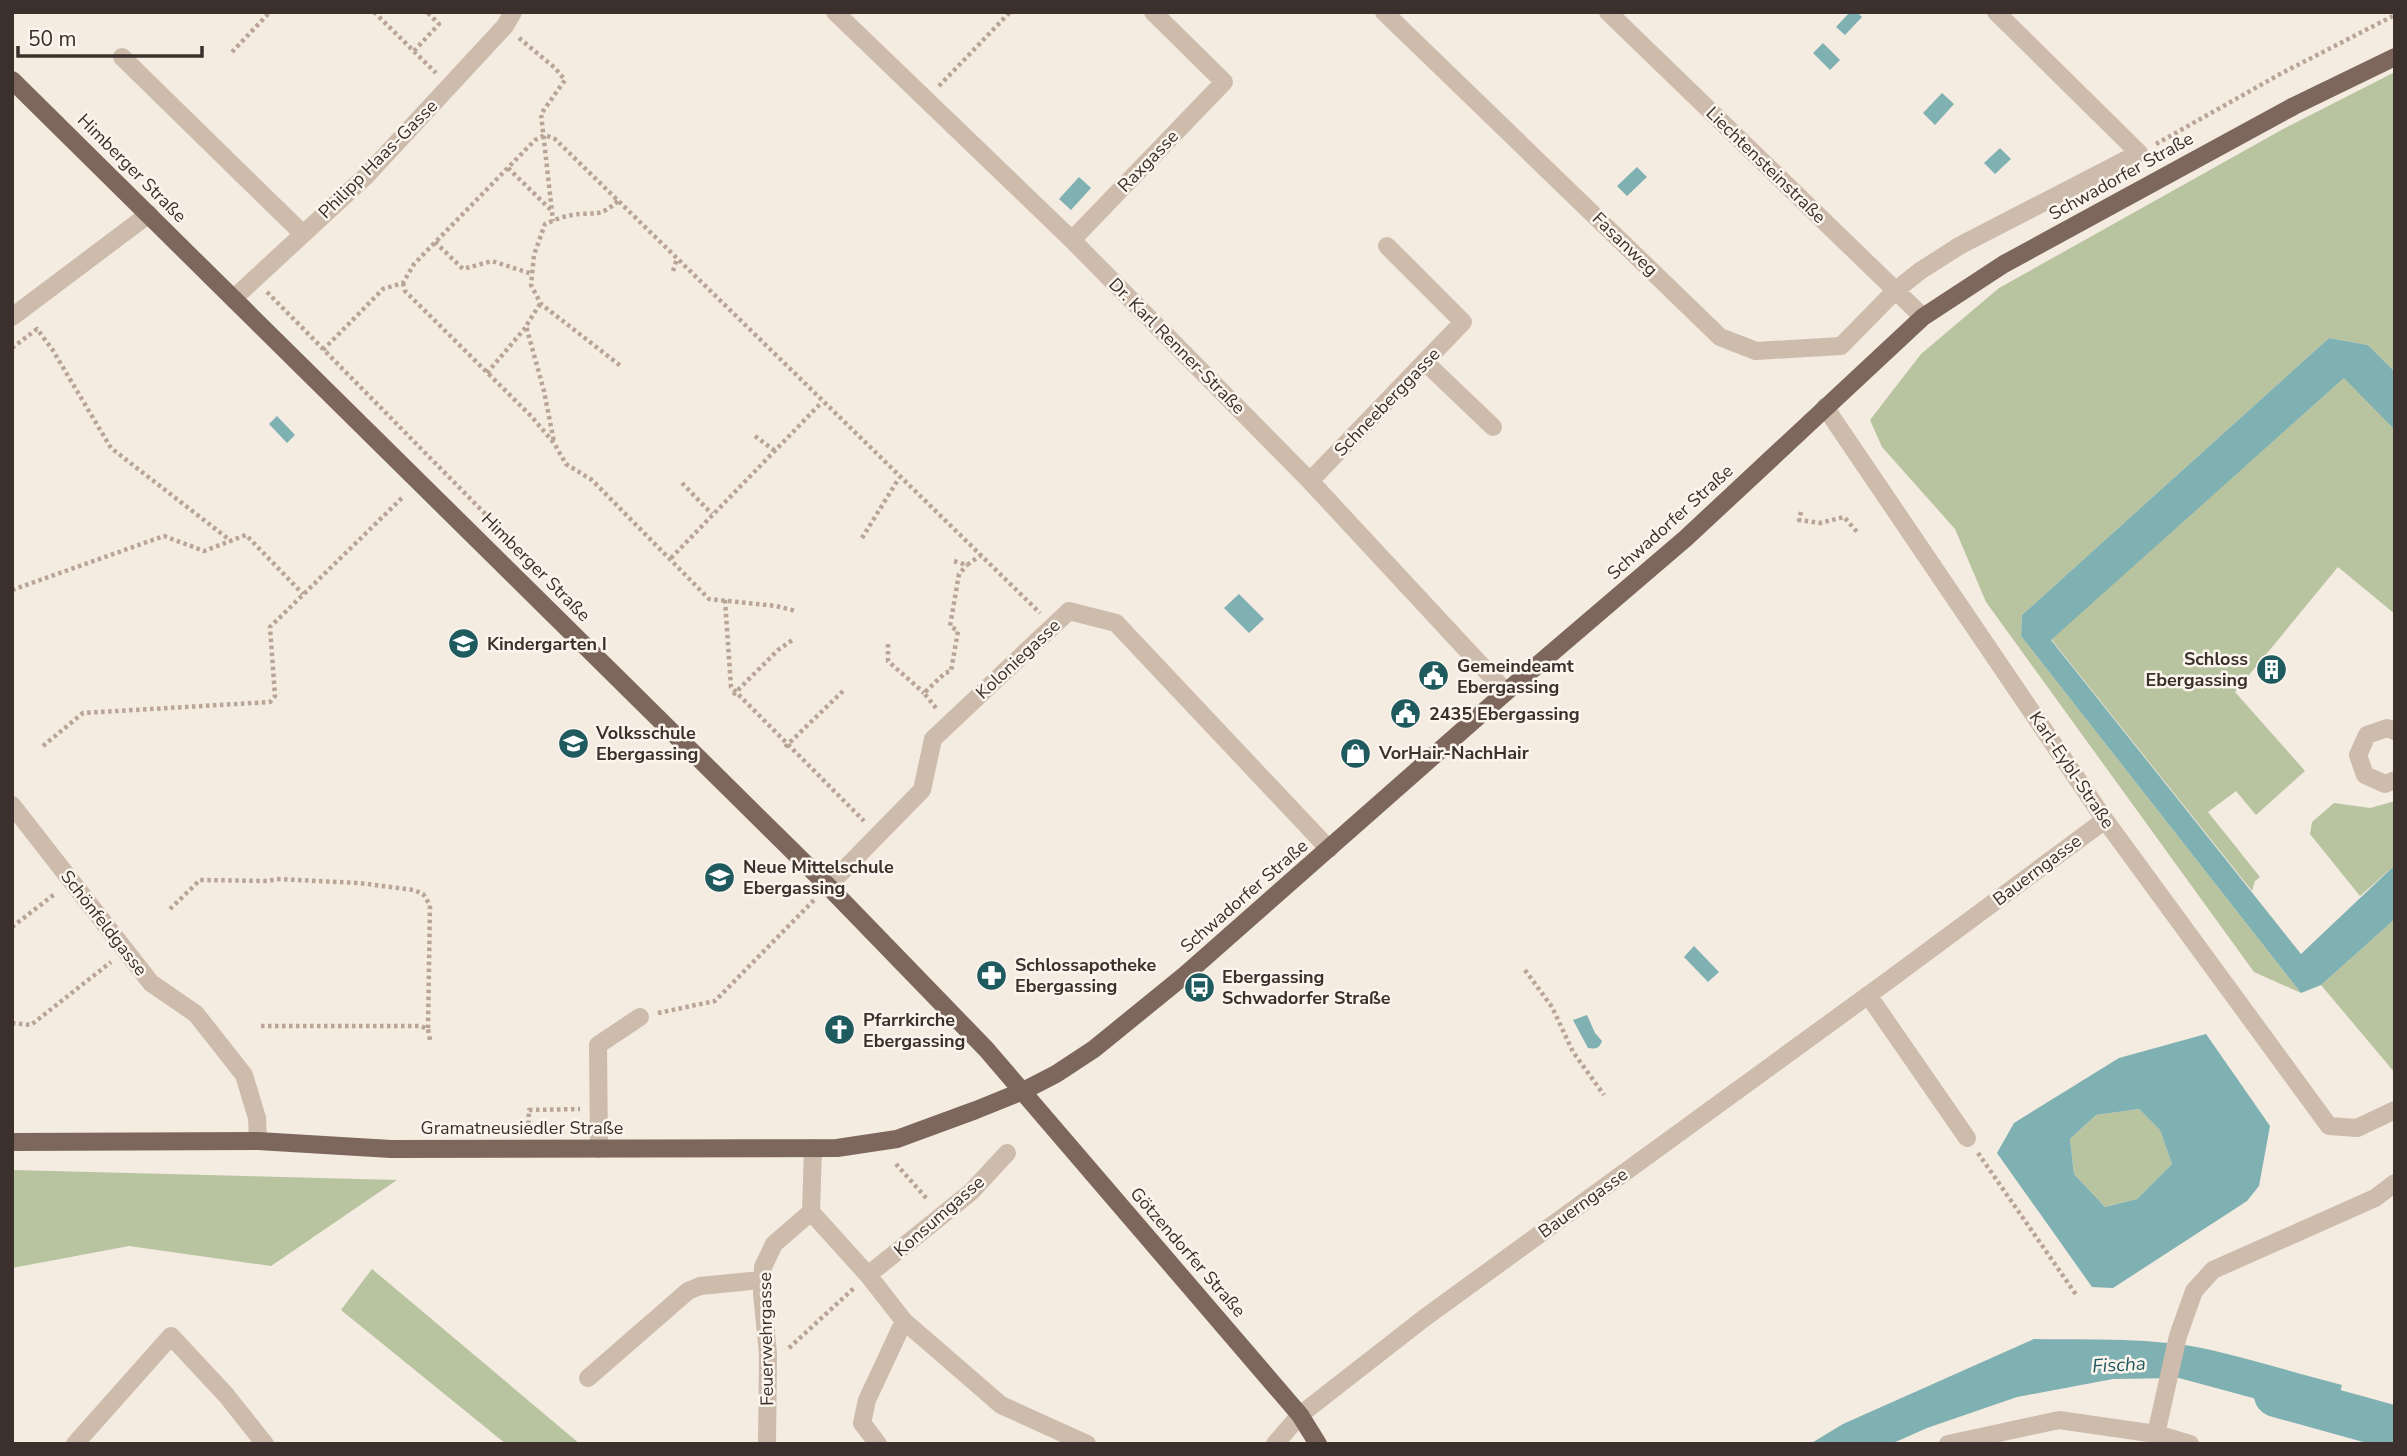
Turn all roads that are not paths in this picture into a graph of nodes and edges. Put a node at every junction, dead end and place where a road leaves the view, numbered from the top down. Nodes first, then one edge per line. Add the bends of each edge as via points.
1 (1153, 12) edge
2 (1384, 12) edge
3 (1608, 12) edge
4 (1996, 12) edge
5 (837, 13) edge
6 (509, 19) edge
7 (122, 57) dead end
8 (2395, 58) edge
9 (12, 80) edge
10 (149, 214) junction
11 (303, 234) junction
12 (1072, 240) junction
13 (1387, 246) dead end
14 (1896, 290) junction
15 (234, 298) junction
16 (12, 317) edge
17 (1923, 317) junction
18 (1426, 363) junction
19 (1825, 407) junction
20 (1493, 427) dead end
21 (1310, 481) junction
22 (1506, 692) junction
23 (2395, 731) edge
24 (2395, 780) edge
25 (12, 805) edge
26 (2105, 820) junction
27 (1329, 849) junction
28 (828, 886) junction
29 (1868, 995) junction
30 (640, 1017) road end
31 (1023, 1091) junction
32 (2395, 1111) edge
33 (1967, 1138) road end
34 (258, 1141) junction
35 (12, 1142) edge
36 (813, 1148) junction
37 (599, 1149) junction
38 (1007, 1153) dead end
39 (2395, 1184) edge
40 (811, 1212) junction
41 (868, 1275) junction
42 (761, 1280) junction
43 (904, 1321) junction
44 (588, 1378) dead end
45 (1300, 1415) junction
46 (2156, 1434) junction
47 (75, 1444) edge
48 (265, 1444) edge
49 (767, 1444) edge
50 (878, 1444) edge
51 (1087, 1444) edge
52 (1275, 1444) edge
53 (1318, 1444) edge
54 (1948, 1444) edge
55 (2190, 1444) edge

1 - 12 street, Raxgasse via 1224,82
2 - 14 street, Fasanweg via 1720,337 1756,351 1841,346
3 - 14 street, Liechtensteinstraße
4 - 14 street, Fasanweg via 2139,153 1959,246
5 - 12 street, Dr. Karl Renner-Straße
6 - 11 street, Philipp Haas-Gasse via 366,176
7 - 11 street
8 - 17 main road, Schwadorfer Straße via 2294,106 2004,264
9 - 10 main road, Himberger Straße
10 - 15 main road, Himberger Straße
10 - 16 street
11 - 15 street, Philipp Haas-Gasse
12 - 21 street, Dr. Karl Renner-Straße
13 - 18 street, Schneeberggasse via 1463,322
14 - 17 street, Liechtensteinstraße
15 - 28 main road, Himberger Straße
17 - 19 main road, Schwadorfer Straße
18 - 20 street
18 - 21 street, Schneeberggasse
19 - 22 main road, Schwadorfer Straße via 1686,538
19 - 26 street, Karl-Eybl-Straße
21 - 22 street, Dr. Karl Renner-Straße
22 - 27 main road, Schwadorfer Straße
23 - 24 street via 2387,727 2367,735 2358,755 2365,775 2385,784
25 - 34 street, Schönfeldgasse via 151,983 196,1014 244,1075 257,1118
26 - 29 street, Bauerngasse
26 - 32 street, Karl-Eybl-Straße via 2329,1126 2357,1128
27 - 28 street, Koloniegasse via 1116,623 1069,611 933,739 922,790
27 - 31 main road, Schwadorfer Straße via 1115,1034
28 - 31 main road, Himberger Straße
29 - 33 street
29 - 45 street, Bauerngasse via 1423,1319
30 - 37 street via 598,1045
31 - 36 main road, Gramatneusiedler Straße via 897,1139
31 - 45 main road, Götzendorfer Straße
34 - 35 main road, Gramatneusiedler Straße
34 - 37 main road, Gramatneusiedler Straße via 391,1149
36 - 37 main road, Gramatneusiedler Straße
36 - 40 street
38 - 41 street, Konsumgasse via 971,1192
39 - 46 street via 2375,1198 2213,1270 2194,1291 2178,1336
40 - 41 street
40 - 42 street, Feuerwehrgasse via 770,1251
41 - 43 street
42 - 44 street via 688,1290
42 - 49 street, Feuerwehrgasse via 768,1354
43 - 50 street via 867,1400 862,1423
43 - 51 street via 1001,1405
45 - 52 street, Bauerngasse
45 - 53 main road, Götzendorfer Straße
46 - 54 street via 2059,1420
46 - 55 street
47 - 48 street via 171,1336

